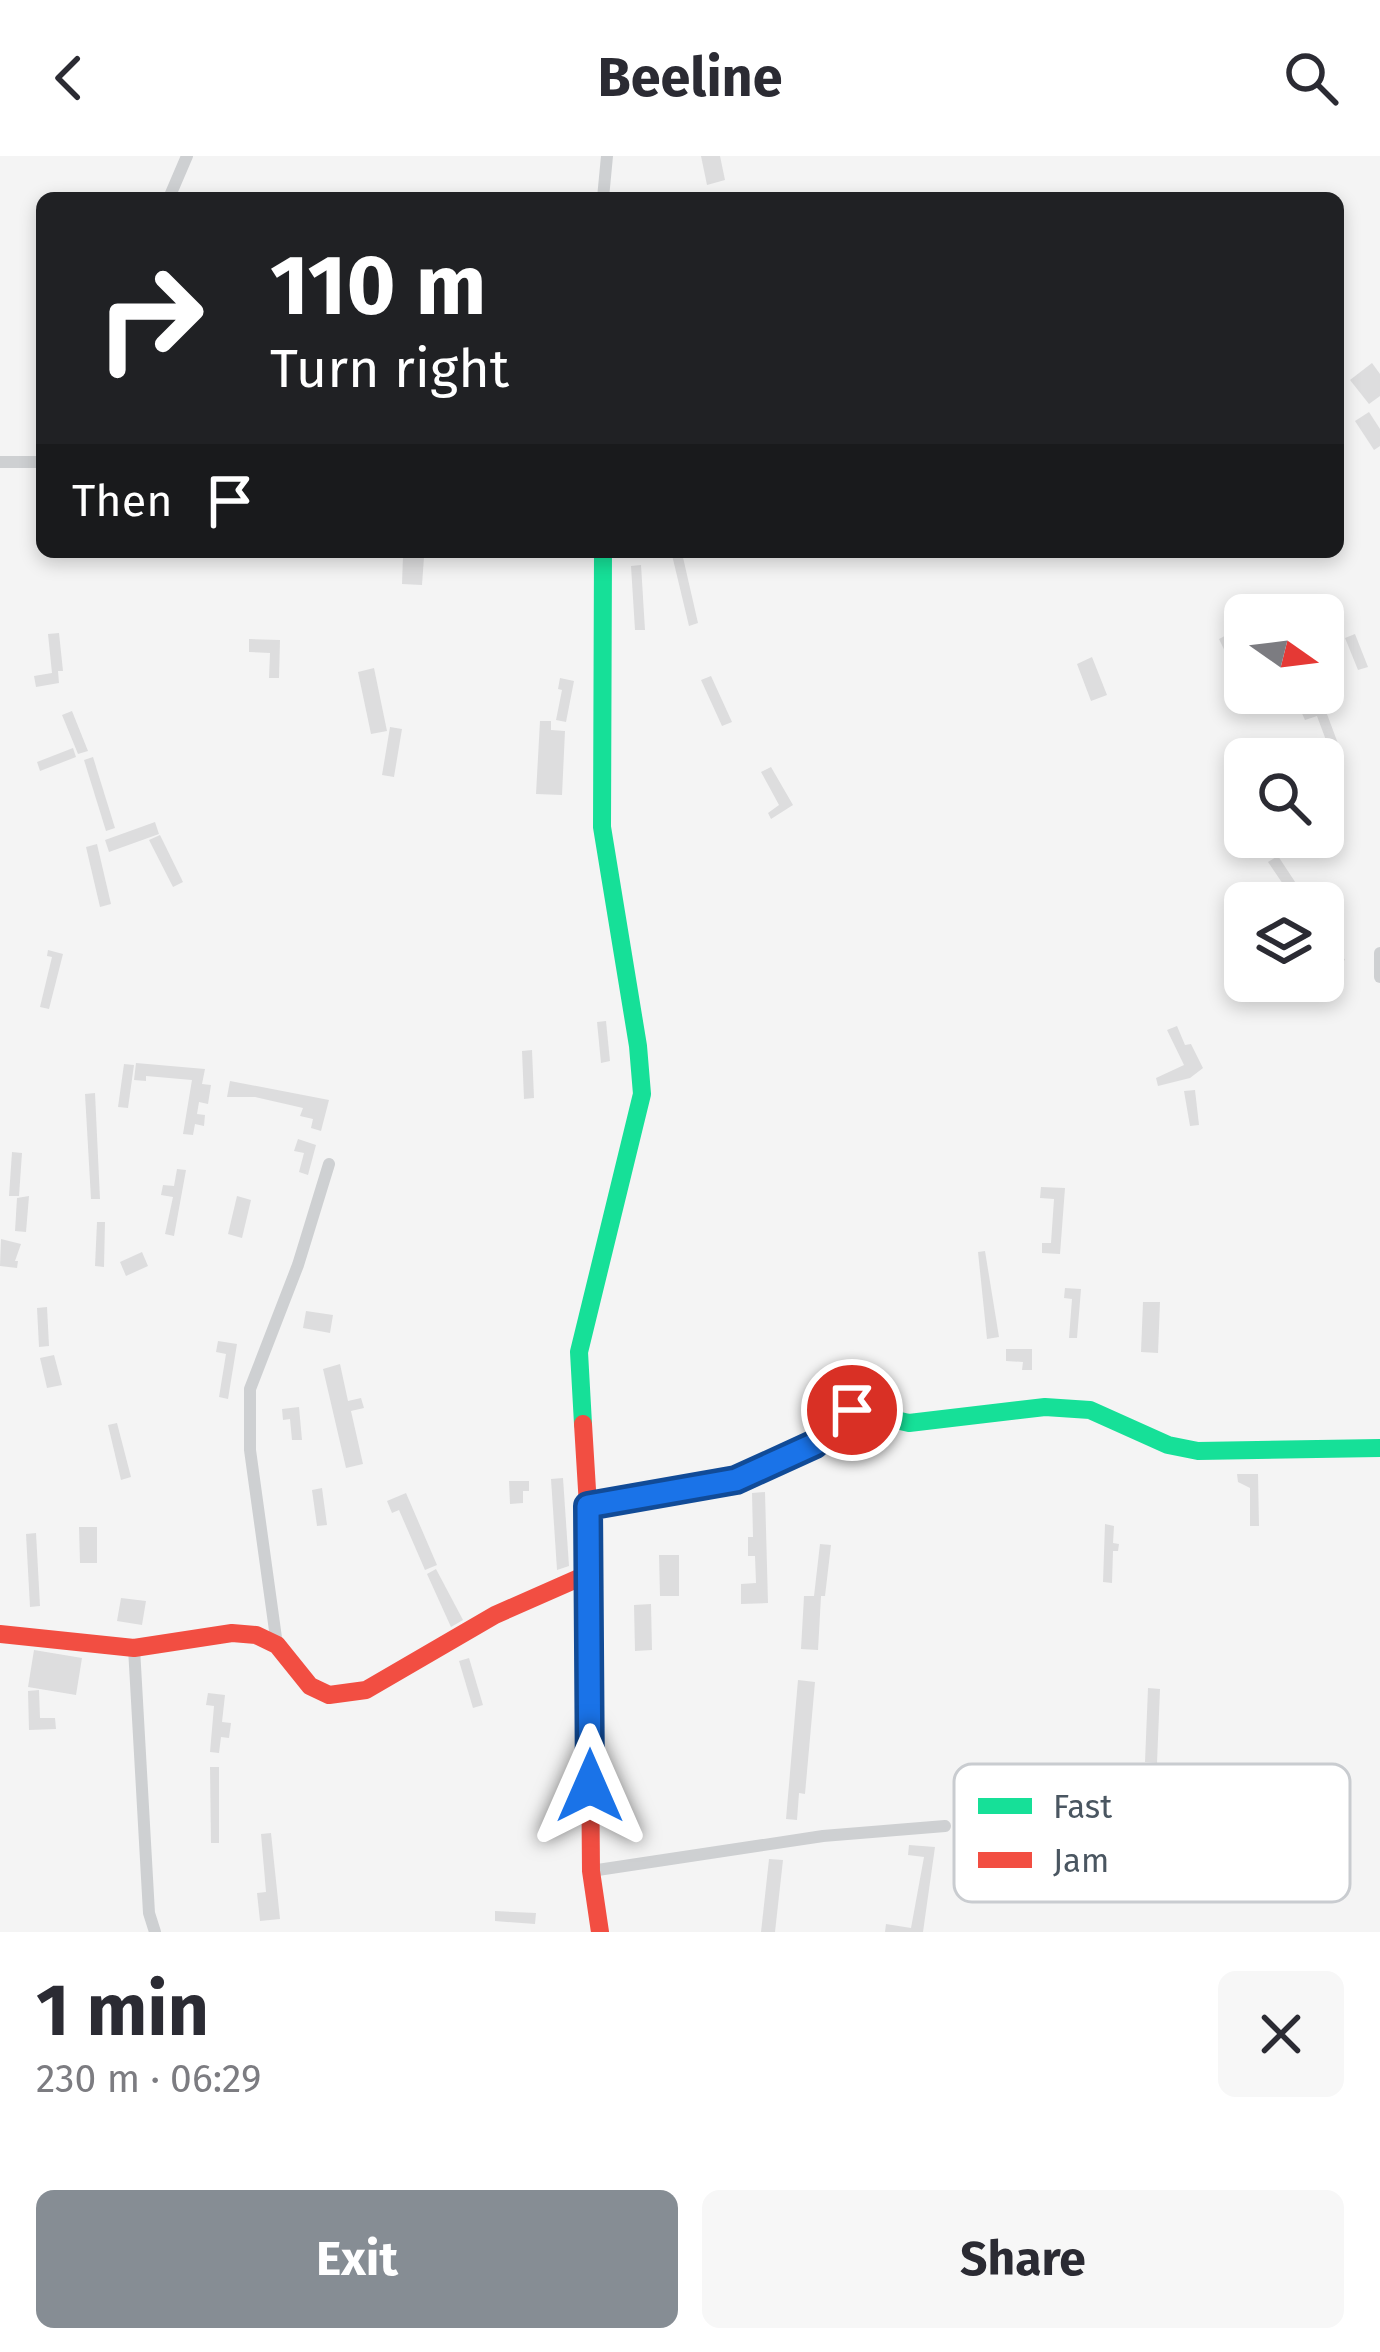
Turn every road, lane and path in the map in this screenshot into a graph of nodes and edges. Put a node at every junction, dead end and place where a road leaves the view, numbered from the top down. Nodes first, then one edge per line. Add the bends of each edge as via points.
1 (187, 156) edge
2 (607, 156) edge
3 (172, 192) edge
4 (604, 192) edge
5 (0, 462) edge
6 (36, 462) edge
7 (603, 558) edge
8 (1380, 953) edge
9 (1380, 977) edge
10 (329, 1164) dead end
11 (1380, 1448) edge
12 (588, 1506) junction
13 (588, 1574) junction
14 (0, 1634) edge
15 (277, 1645) junction
16 (134, 1648) junction
17 (945, 1826) dead end
18 (591, 1871) junction
19 (155, 1932) edge
20 (600, 1932) edge

1 - 3 street
2 - 4 street
5 - 6 street
7 - 12 street via 602,827 642,1094 578,1352
8 - 9 street
10 - 15 street via 250,1389 250,1450
11 - 12 street via 1198,1451 1090,1410 1045,1407 909,1423 852,1410 815,1444 736,1480
12 - 13 street
13 - 15 street via 495,1615 366,1690 329,1695 310,1686
13 - 18 street
14 - 16 street
15 - 16 street via 232,1633
16 - 19 street
17 - 18 street via 823,1835
18 - 20 street

